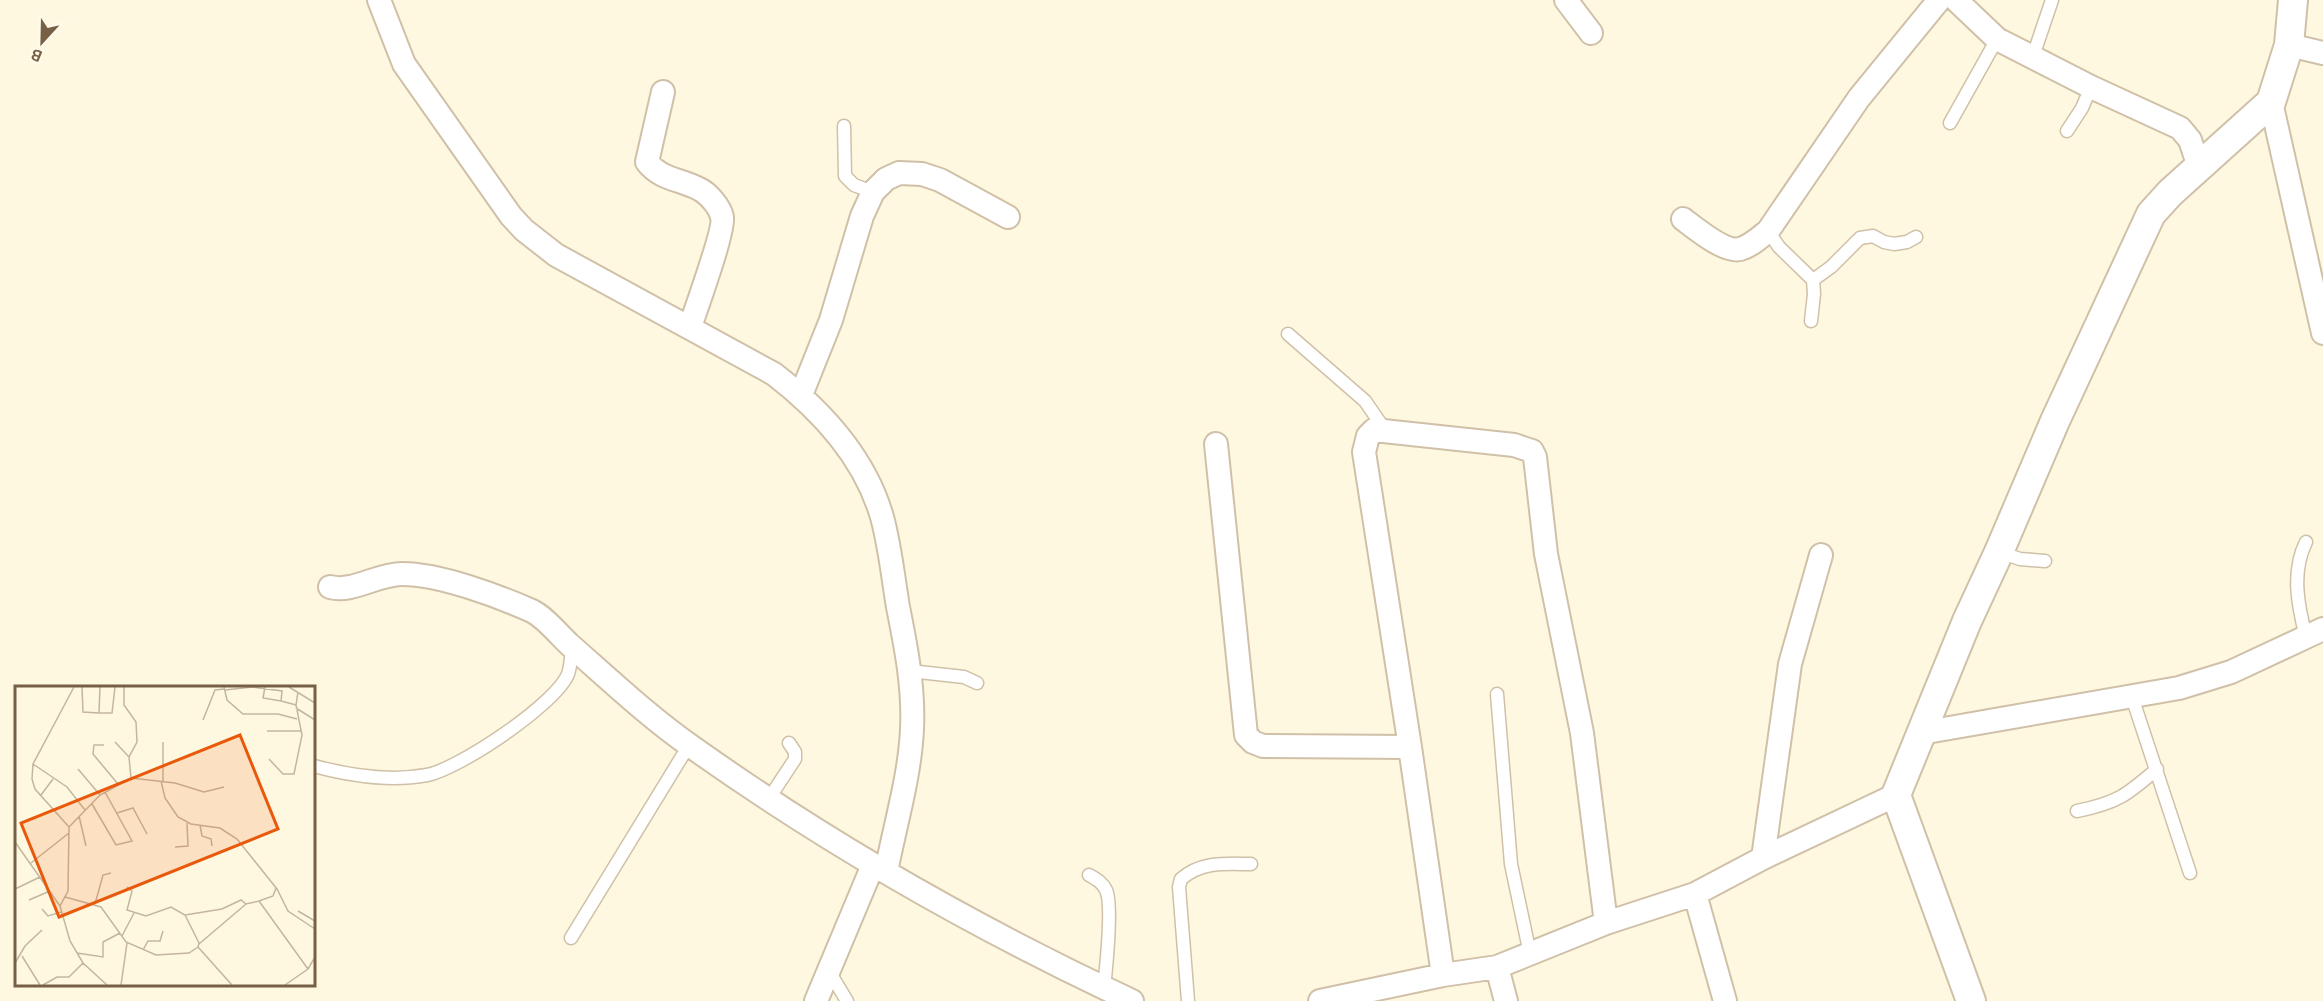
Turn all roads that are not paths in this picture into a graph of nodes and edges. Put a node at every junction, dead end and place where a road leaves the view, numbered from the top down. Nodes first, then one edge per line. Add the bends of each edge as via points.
1 (379, 0) edge
2 (1566, 0) edge
3 (1939, 0) edge
4 (1956, 0) edge
5 (2052, 0) edge
6 (2293, 0) edge
7 (1591, 33) dead end
8 (1997, 39) junction
9 (2289, 45) junction
10 (2323, 53) edge
11 (2033, 56) junction
12 (2091, 87) junction
13 (663, 92) dead end
14 (2271, 102) junction
15 (1950, 123) dead end
16 (844, 126) dead end
17 (2067, 132) dead end
18 (2199, 167) junction
19 (873, 192) junction
20 (1008, 217) dead end
21 (1683, 219) dead end
22 (1768, 231) junction
23 (1916, 237) dead end
24 (2316, 277) edge
25 (1813, 280) junction
26 (1810, 321) dead end
27 (690, 327) junction
28 (2323, 333) edge
29 (1288, 334) dead end
30 (801, 395) junction
31 (1385, 430) junction
32 (1216, 444) dead end
33 (2307, 542) dead end
34 (1999, 552) junction
35 (1821, 555) dead end
36 (2045, 561) dead end
37 (330, 587) dead end
38 (2315, 633) edge
39 (572, 647) junction
40 (910, 671) junction
41 (977, 683) dead end
42 (1497, 694) dead end
43 (2132, 697) junction
44 (1921, 733) junction
45 (789, 743) dead end
46 (689, 745) junction
47 (1410, 747) junction
48 (315, 766) edge
49 (2157, 769) junction
50 (1896, 795) junction
51 (768, 800) junction
52 (2077, 811) dead end
53 (1763, 858) junction
54 (1251, 864) dead end
55 (879, 869) junction
56 (2190, 873) dead end
57 (1089, 874) dead end
58 (1695, 894) junction
59 (1606, 923) junction
60 (571, 938) dead end
61 (1530, 954) junction
62 (1497, 967) junction
63 (829, 971) junction
64 (1443, 975) junction
65 (1104, 988) junction
66 (816, 1001) edge
67 (847, 1001) edge
68 (1132, 1001) edge
69 (1188, 1001) edge
70 (1320, 1001) edge
71 (1506, 1001) edge
72 (1725, 1001) edge
73 (1971, 1001) edge

1 - 27 street via 404,64 524,230 556,255
2 - 7 street
3 - 22 street via 1859,98
4 - 8 street
5 - 11 lane
6 - 9 street
8 - 11 street
8 - 15 lane
9 - 10 street
9 - 14 street
11 - 12 street
12 - 17 lane
12 - 18 street via 2180,128 2190,140
13 - 27 street via 647,162 668,178 700,189 716,204 722,218
14 - 18 street
14 - 24 street
16 - 19 lane via 845,176 854,185
18 - 34 street via 2151,214
19 - 20 street via 899,173 922,174
19 - 30 street via 831,320
21 - 22 street via 1726,247 1738,250
22 - 25 lane
23 - 25 lane via 1894,244 1873,236 1860,238
24 - 28 street
25 - 26 lane via 1815,294
27 - 30 street via 774,374
29 - 31 lane via 1365,401
30 - 40 street via 845,442 868,480 882,518
31 - 47 street via 1374,430 1368,435 1364,452
31 - 59 street via 1514,445 1532,451 1535,457 1546,554 1582,733
32 - 47 street via 1246,735 1263,746
33 - 38 lane via 2298,565 2297,588 2300,611
34 - 36 lane
34 - 44 street
35 - 53 street via 1788,675
37 - 39 street via 339,589 404,574 460,585 535,613
38 - 43 street via 2231,672
39 - 46 street
39 - 48 lane via 568,675 548,701 464,759 430,775 348,775
40 - 41 lane via 964,677
40 - 55 street via 912,729 908,761
42 - 61 lane via 1511,864
43 - 44 street
43 - 49 lane
44 - 50 street
45 - 51 lane via 795,759
46 - 51 street
46 - 60 lane
47 - 64 street
49 - 52 lane via 2129,794 2102,806
49 - 56 lane
50 - 53 street
50 - 73 street
51 - 55 street
53 - 58 street
54 - 69 lane via 1213,864 1180,879
55 - 63 street
55 - 65 street
57 - 65 lane via 1107,892
58 - 59 street
58 - 72 street
59 - 61 street
61 - 62 street
62 - 64 street
62 - 71 street
63 - 66 street
63 - 67 lane
64 - 70 street
65 - 68 street

